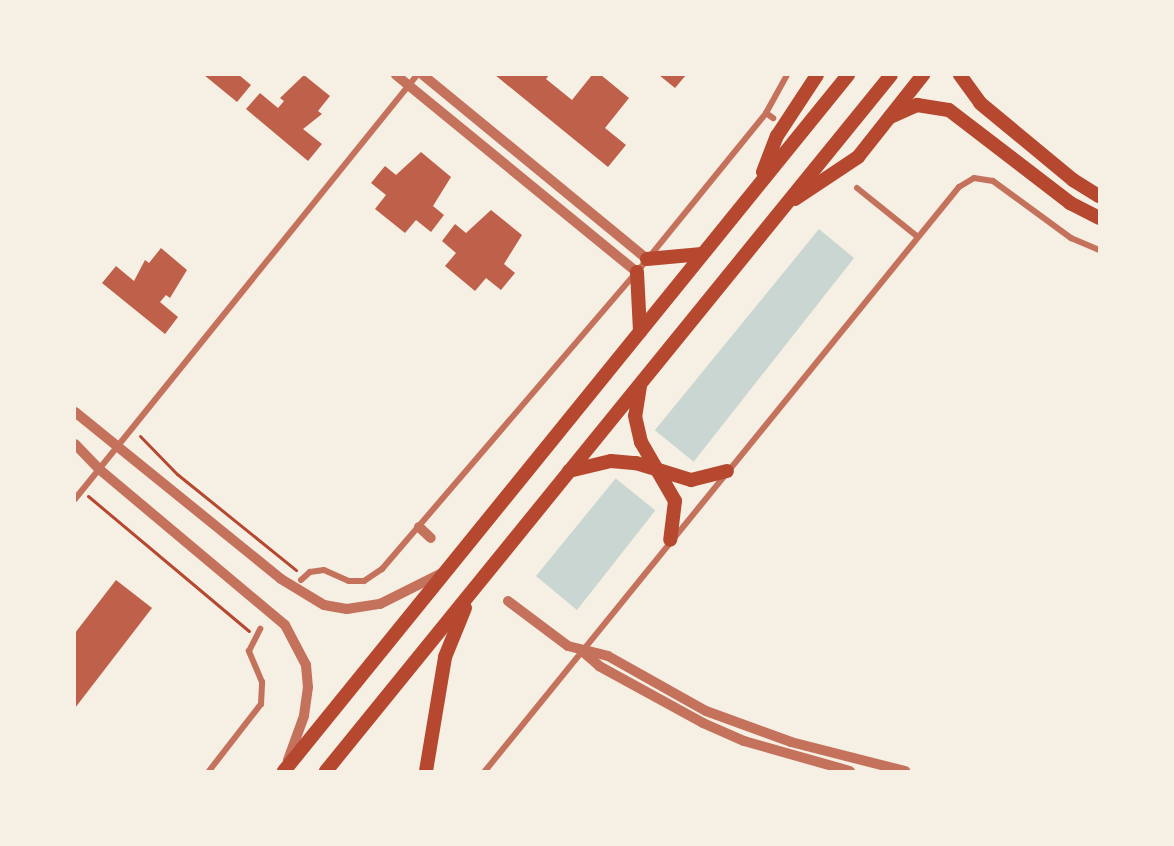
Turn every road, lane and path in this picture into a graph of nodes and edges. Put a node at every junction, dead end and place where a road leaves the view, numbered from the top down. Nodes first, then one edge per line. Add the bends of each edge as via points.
1 (396, 75) edge
2 (417, 75) edge
3 (423, 75) edge
4 (787, 75) edge
5 (810, 75) edge
6 (817, 75) edge
7 (848, 75) edge
8 (891, 75) edge
9 (923, 75) edge
10 (960, 75) edge
11 (408, 85) junction
12 (800, 96) junction
13 (766, 112) junction
14 (890, 117) junction
15 (773, 118) dead end
16 (758, 186) junction
17 (857, 188) dead end
18 (1099, 196) edge
19 (783, 207) junction
20 (1099, 218) edge
21 (918, 237) junction
22 (1099, 250) edge
23 (702, 254) junction
24 (647, 260) junction
25 (637, 272) junction
26 (640, 332) junction
27 (640, 384) junction
28 (75, 412) edge
29 (132, 428) junction
30 (75, 444) edge
31 (117, 446) junction
32 (99, 470) junction
33 (569, 471) junction
34 (659, 471) junction
35 (727, 471) junction
36 (82, 491) junction
37 (75, 499) edge
38 (419, 528) junction
39 (431, 538) dead end
40 (670, 540) junction
41 (447, 569) junction
42 (303, 579) joint
43 (477, 584) junction
44 (508, 601) dead end
45 (260, 629) dead end
46 (255, 636) junction
47 (581, 650) junction
48 (209, 771) edge
49 (283, 771) edge
50 (326, 771) edge
51 (426, 771) edge
52 (485, 771) edge
53 (850, 771) edge
54 (905, 771) edge

1 - 11 street
2 - 11 street
3 - 24 street
4 - 13 street
5 - 12 main road
6 - 12 main road
7 - 16 main road
8 - 19 main road
9 - 14 main road
10 - 18 main road via 980,103 1073,180
11 - 25 street
11 - 29 street
12 - 16 main road via 777,136
13 - 15 street
13 - 24 street
14 - 19 main road via 858,157
14 - 20 main road via 917,105 949,110 1070,203
16 - 23 main road
17 - 21 street
19 - 27 main road
21 - 22 street via 959,187 974,178 993,181 1071,238
21 - 35 street
23 - 24 main road
23 - 26 main road
24 - 25 street
25 - 26 main road
25 - 38 street
26 - 41 main road
27 - 33 main road
27 - 34 main road via 635,416 641,442
28 - 31 street
29 - 31 street
29 - 42 path via 177,474
30 - 32 street
31 - 32 street
31 - 41 street via 281,579 324,605 364,609 399,598
32 - 36 street
32 - 49 street via 285,625 306,665 304,717
33 - 34 main road via 625,462
33 - 43 main road
34 - 35 main road via 691,480
34 - 40 main road via 675,501
35 - 40 street
36 - 37 street
36 - 46 path
38 - 39 street
38 - 42 street via 371,578 349,581 324,570
40 - 47 street
41 - 49 main road
43 - 50 main road
43 - 51 main road via 445,657
44 - 47 street via 557,639
45 - 46 street
46 - 48 street via 249,651 262,682 261,705
47 - 52 street
47 - 53 street via 599,666 703,723 744,741
47 - 54 street via 608,656 670,692 749,729

